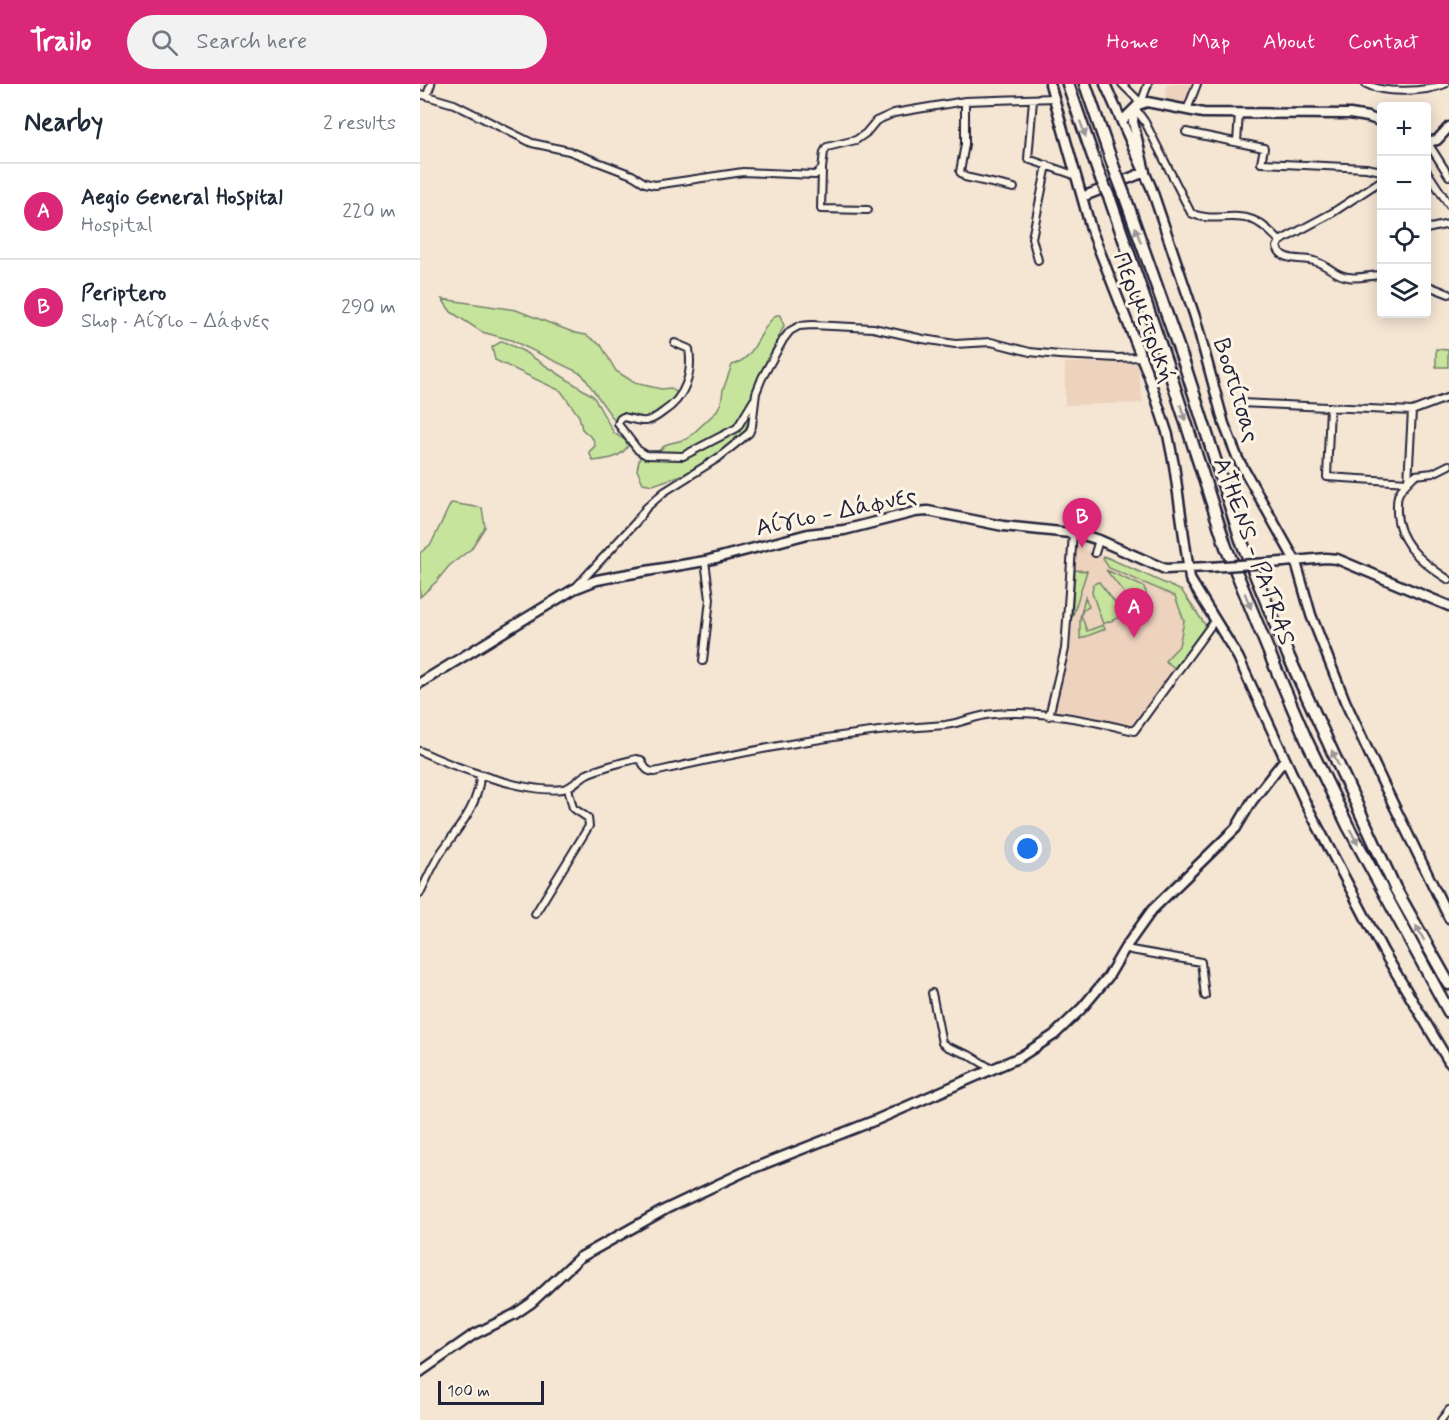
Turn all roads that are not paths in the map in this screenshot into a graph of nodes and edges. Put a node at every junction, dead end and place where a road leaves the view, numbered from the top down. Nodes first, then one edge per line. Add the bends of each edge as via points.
1 (431, 84) edge
2 (1050, 84) edge
3 (1068, 84) edge
4 (1085, 84) edge
5 (1105, 84) edge
6 (1122, 84) edge
7 (1148, 84) edge
8 (1197, 84) edge
9 (1366, 84) edge
10 (1445, 84) edge
11 (423, 95) edge
12 (1055, 98) junction
13 (1033, 100) junction
14 (965, 102) junction
15 (1137, 107) junction
16 (1187, 110) junction
17 (1239, 113) junction
18 (1377, 120) edge
19 (1122, 121) junction
20 (1449, 127) edge
21 (1186, 132) dead end
22 (1238, 142) junction
23 (1431, 142) edge
24 (1431, 149) edge
25 (1047, 165) junction
26 (822, 169) junction
27 (1377, 170) edge
28 (1145, 172) junction
29 (1074, 175) junction
30 (1449, 176) edge
31 (1431, 178) edge
32 (1377, 183) edge
33 (1014, 188) dead end
34 (1082, 197) junction
35 (1449, 205) edge
36 (868, 210) dead end
37 (1449, 224) edge
38 (1431, 228) edge
39 (1280, 241) junction
40 (1038, 260) dead end
41 (1377, 275) edge
42 (1431, 287) edge
43 (1449, 294) edge
44 (675, 343) dead end
45 (1140, 357) junction
46 (1449, 397) edge
47 (755, 400) junction
48 (1240, 403) dead end
49 (1330, 407) junction
50 (1412, 411) junction
51 (1449, 465) edge
52 (1408, 482) junction
53 (1073, 533) junction
54 (1099, 540) junction
55 (1095, 554) dead end
56 (705, 561) junction
57 (1296, 562) junction
58 (1188, 568) junction
59 (1449, 580) edge
60 (574, 589) junction
61 (1449, 606) edge
62 (1215, 620) junction
63 (704, 661) dead end
64 (420, 683) edge
65 (1048, 716) junction
66 (420, 751) edge
67 (1285, 759) junction
68 (480, 775) junction
69 (568, 788) junction
70 (420, 893) edge
71 (536, 914) dead end
72 (1449, 918) edge
73 (1125, 948) junction
74 (1449, 984) edge
75 (932, 993) dead end
76 (1205, 996) dead end
77 (1449, 1012) edge
78 (1449, 1062) edge
79 (992, 1069) junction
80 (420, 1372) edge
81 (1449, 1410) edge
82 (1441, 1420) edge

1 - 11 street
2 - 12 street, Περιμετρική
3 -> 77 highway, ATHENS - PATRAS, bridge via 1170,373 1226,547 1273,662 1348,826
74 -> 4 highway, ATHENS - PATRAS, bridge via 1395,888 1288,655 1241,540 1185,366
5 - 19 street, Βοστίτσας
6 - 15 street
7 - 15 street
8 - 16 street
9 - 10 street via 1396,90
11 - 26 street via 454,104 527,141 569,151 651,185 742,172 812,176
12 - 13 street
12 - 29 street, Περιμετρική
13 - 14 street
13 - 25 street via 1028,159
14 - 26 street via 887,115 859,138 827,147
14 - 33 street via 960,172 965,177
15 - 16 street via 1149,102
15 - 19 street
15 - 28 street via 1133,122
15 - 39 street via 1191,213 1204,218 1250,219
16 - 17 street
17 - 18 street via 1350,114
17 - 22 street
19 - 28 street, Βοστίτσας
20 - 23 street
21 - 22 street
22 - 27 street via 1264,148 1261,163
24 - 30 street
25 - 29 street
25 - 40 street via 1032,238
26 - 36 street via 820,209
28 - 34 street
28 - 57 street, Βοστίτσας via 1195,317 1224,424 1246,476
29 - 34 street, Περιμετρική
31 - 35 street
32 - 39 street
34 - 45 street, Περιμετρική via 1104,267
37 - 38 street
39 - 41 street via 1278,250 1286,257 1315,261 1349,278
42 - 43 street
44 - 47 street via 689,349 691,363 679,399 654,418 646,421 623,417 618,424 638,450 684,456 737,429
45 - 47 street via 1059,355 991,342 955,344 913,338 873,328 799,326 783,340
45 - 58 street, Περιμετρική via 1168,435
46 - 50 street
47 - 60 street via 749,433 646,508
48 - 49 street
49 - 50 street
49 - 52 street via 1327,477
50 - 52 street
51 - 52 street via 1433,473 1415,475
52 - 59 street via 1398,495 1398,527 1422,561
53 - 54 street, Αίγιο - Δάφνες
53 - 56 street, Αίγιο - Δάφνες via 1003,526 923,511 808,534
53 - 65 street via 1065,649
54 - 55 street
54 - 58 street, Αίγιο - Δάφνες via 1165,569
56 - 60 street, Αίγιο - Δάφνες via 615,576
56 - 63 street via 710,599
57 - 58 street, Αίγιο - Δάφνες, bridge
57 - 61 street, Αίγιο - Δάφνες via 1337,559
57 - 72 street, Βοστίτσας via 1311,615 1345,700
58 - 62 street, Περιμετρική via 1195,590
60 - 64 street, Αίγιο - Δάφνες
62 - 65 street via 1134,731
62 - 67 street, Περιμετρική via 1238,657
65 - 69 street via 998,714 958,723 876,730 654,772 636,759 589,773
66 - 68 street
67 - 73 street via 1236,828 1152,910
67 - 78 street, Περιμετρική via 1383,951
68 - 69 street via 535,788
68 - 70 street via 468,814
69 - 71 street via 573,808 588,818 589,826
73 - 76 street via 1201,962
73 - 79 street via 1108,977 1067,1024 1020,1057
75 - 79 street via 942,1043
79 - 80 street via 746,1171 626,1230 572,1263 531,1303 473,1335
81 - 82 street

